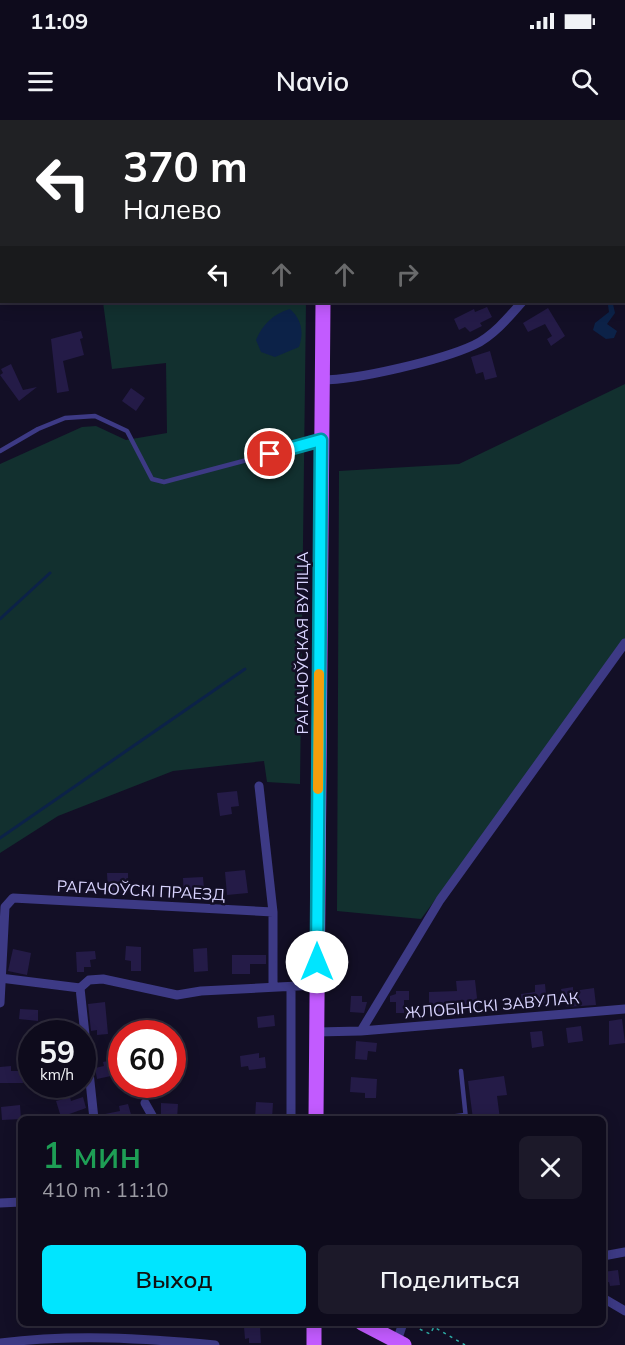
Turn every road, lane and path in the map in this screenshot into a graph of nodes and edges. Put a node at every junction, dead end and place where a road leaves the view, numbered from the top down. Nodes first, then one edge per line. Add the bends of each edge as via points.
1 (323, 303) edge
2 (521, 303) edge
3 (322, 380) junction
4 (321, 440) junction
5 (0, 451) edge
6 (625, 643) edge
7 (260, 786) dead end
8 (273, 912) junction
9 (2, 978) edge
10 (316, 985) junction
11 (273, 987) junction
12 (291, 987) junction
13 (80, 988) junction
14 (0, 1003) edge
15 (625, 1009) edge
16 (361, 1030) junction
17 (316, 1032) junction
18 (461, 1071) dead end
19 (145, 1103) dead end
20 (94, 1116) edge
21 (152, 1116) edge
22 (291, 1116) edge
23 (317, 1116) edge
24 (466, 1116) edge
25 (18, 1202) edge
26 (0, 1203) edge
27 (625, 1252) edge
28 (606, 1255) edge
29 (606, 1300) edge
30 (625, 1311) edge
31 (314, 1326) edge
32 (368, 1326) edge
33 (404, 1326) edge
34 (412, 1326) edge
35 (120, 1341) edge
36 (0, 1343) edge
37 (400, 1343) edge
38 (215, 1345) edge
39 (314, 1345) edge
40 (465, 1345) edge

1 - 3 main road, РАГАЧОЎСКАЯ ВУЛІЦА
2 - 3 street via 476,344 429,360
3 - 4 main road, РАГАЧОЎСКАЯ ВУЛІЦА
4 - 5 lane via 164,482 152,479 127,431 95,416 65,418
4 - 10 main road, РАГАЧОЎСКАЯ ВУЛІЦА
6 - 16 street via 440,900
7 - 8 street
8 - 9 street, РАГАЧОЎСКІ ПРАЕЗД via 13,898 5,907
8 - 11 street
9 - 13 street
9 - 14 street
10 - 12 street
10 - 17 main road, РАГАЧОЎСКАЯ ВУЛІЦА
11 - 12 street
11 - 13 street via 177,995 103,979 89,980
12 - 22 street
13 - 20 street
15 - 16 street, ЖЛОБІНСКІ ЗАВУЛАК
16 - 17 street, ЖЛОБІНСКІ ЗАВУЛАК
17 - 23 main road, РАГАЧОЎСКАЯ ВУЛІЦА
18 - 24 lane
19 - 21 street
25 - 26 street
27 - 28 street
29 - 30 street
31 - 39 main road
32 - 37 main road
33 - 37 street
34 - 40 path via 430,1334 434,1327
35 - 36 street via 52,1337
35 - 38 street

